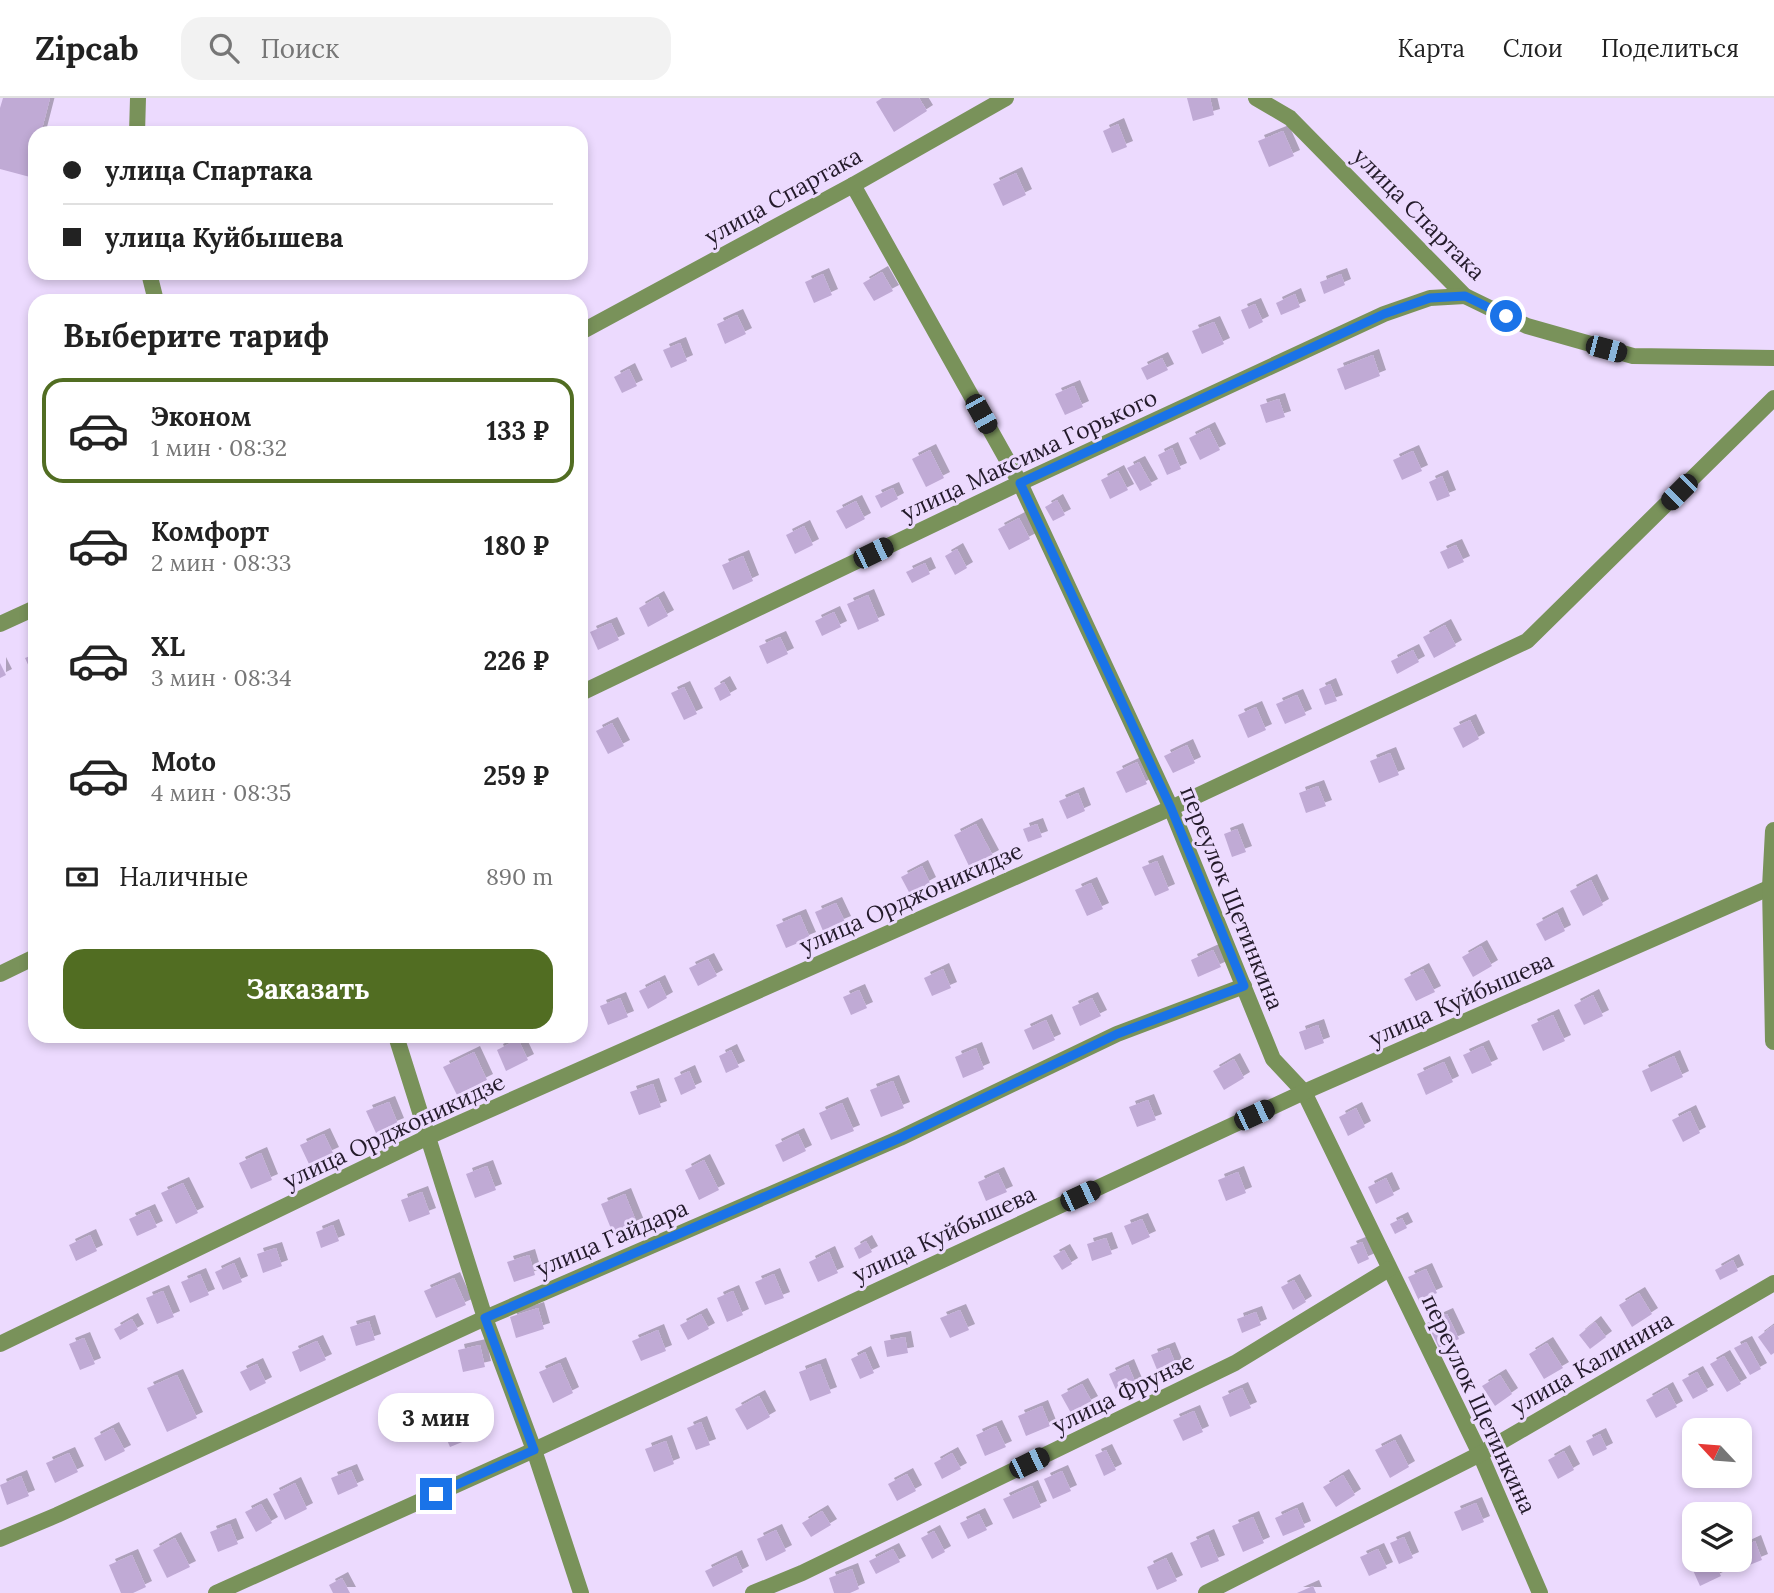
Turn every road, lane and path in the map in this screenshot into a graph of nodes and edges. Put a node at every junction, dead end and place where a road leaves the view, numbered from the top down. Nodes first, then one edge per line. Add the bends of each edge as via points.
1 (138, 98) edge
2 (1006, 98) edge
3 (1256, 98) edge
4 (137, 126) edge
5 (853, 186) junction
6 (1465, 296) junction
7 (588, 328) edge
8 (1774, 358) edge
9 (1774, 398) edge
10 (1020, 483) junction
11 (28, 611) edge
12 (0, 624) edge
13 (588, 690) edge
14 (1171, 808) junction
15 (1774, 831) edge
16 (1771, 887) junction
17 (28, 960) edge
18 (0, 974) edge
19 (1244, 986) junction
20 (1774, 1041) edge
21 (398, 1043) edge
22 (1304, 1092) junction
23 (428, 1137) junction
24 (1389, 1269) junction
25 (1774, 1283) edge
26 (485, 1318) junction
27 (0, 1344) edge
28 (534, 1450) junction
29 (1480, 1454) junction
30 (0, 1539) edge
31 (216, 1593) edge
32 (581, 1593) edge
33 (753, 1593) edge
34 (1206, 1593) edge
35 (1540, 1593) edge

1 - 4 street
2 - 5 street, улица Спартака
3 - 6 street, улица Спартака via 1290,118
5 - 7 street, улица Спартака
5 - 10 street, переулок Щетинкина
6 - 8 street, улица Спартака via 1527,326 1633,356
6 - 10 street, улица Максима Горького via 1430,298 1384,314
9 - 14 street, улица Орджоникидзе via 1527,642
10 - 13 street, улица Максима Горького
10 - 14 street, переулок Щетинкина
11 - 12 street
14 - 19 street, переулок Щетинкина
14 - 23 street, улица Орджоникидзе
15 - 16 street
16 - 20 street
16 - 22 street, улица Куйбышева
17 - 18 street
19 - 22 street, переулок Щетинкина via 1273,1059
19 - 26 street, улица Гайдара via 1117,1034 900,1138
21 - 23 street
22 - 24 street, переулок Щетинкина
22 - 28 street, улица Куйбышева
23 - 26 street
23 - 27 street, улица Орджоникидзе
24 - 29 street, переулок Щетинкина
24 - 33 street, улица Фрунзе via 1235,1363
25 - 29 street, улица Калинина
26 - 28 street
26 - 30 street, улица Гайдара
28 - 31 street, улица Куйбышева
28 - 32 street
29 - 34 street, улица Калинина
29 - 35 street, переулок Щетинкина

